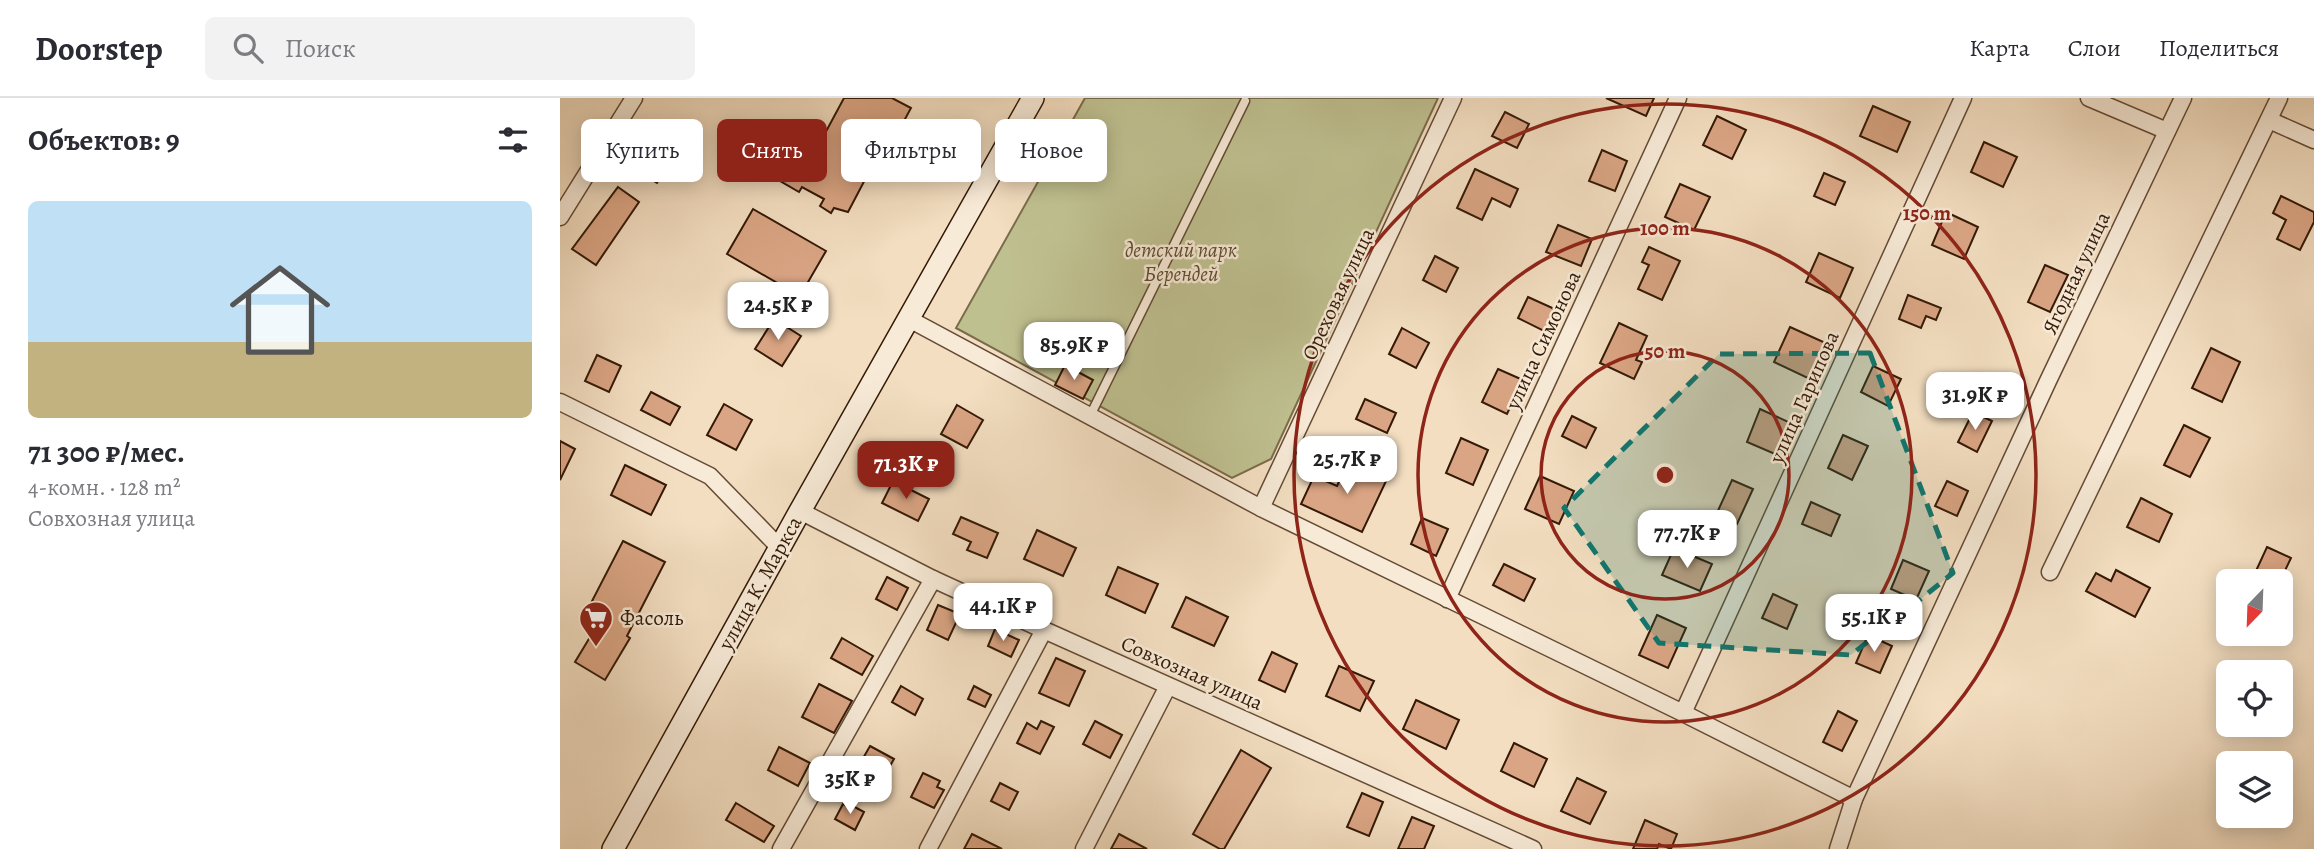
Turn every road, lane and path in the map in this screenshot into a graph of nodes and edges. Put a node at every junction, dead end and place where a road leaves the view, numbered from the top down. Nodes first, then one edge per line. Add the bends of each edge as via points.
1 (635, 98) edge
2 (1033, 98) edge
3 (1453, 98) edge
4 (1678, 98) edge
5 (1963, 98) edge
6 (2089, 98) edge
7 (2183, 98) edge
8 (2279, 98) edge
9 (1245, 101) dead end
10 (2269, 120) junction
11 (2167, 131) junction
12 (2314, 140) edge
13 (560, 217) edge
14 (909, 319) junction
15 (560, 402) edge
16 (1090, 416) junction
17 (1261, 508) junction
18 (800, 511) junction
19 (780, 548) junction
20 (2050, 572) dead end
21 (933, 579) junction
22 (1447, 599) junction
23 (1044, 630) junction
24 (1168, 685) junction
25 (1683, 713) junction
26 (1854, 799) junction
27 (613, 849) edge
28 (781, 849) edge
29 (928, 849) edge
30 (1084, 849) edge
31 (1533, 849) edge
32 (1838, 849) edge

1 - 13 street
2 - 14 main road, улица К. Маркса
3 - 17 street, Ореховая улица
4 - 22 street, улица Симонова
5 - 25 street, улица Гарипова
6 - 11 street
7 - 11 street, Ягодная улица
8 - 10 street
9 - 16 lane
10 - 12 street
10 - 20 street
11 - 26 street, Ягодная улица
14 - 16 street
14 - 18 main road, улица К. Маркса
15 - 19 street via 710,475
16 - 17 street
17 - 22 street
18 - 19 main road, улица К. Маркса
18 - 21 street, Совхозная улица
19 - 27 main road, улица К. Маркса
21 - 23 street, Совхозная улица
21 - 28 street
22 - 25 street
23 - 24 street, Совхозная улица
23 - 29 street
24 - 30 street
24 - 31 street, Совхозная улица
25 - 26 street
26 - 32 street, Ягодная улица

